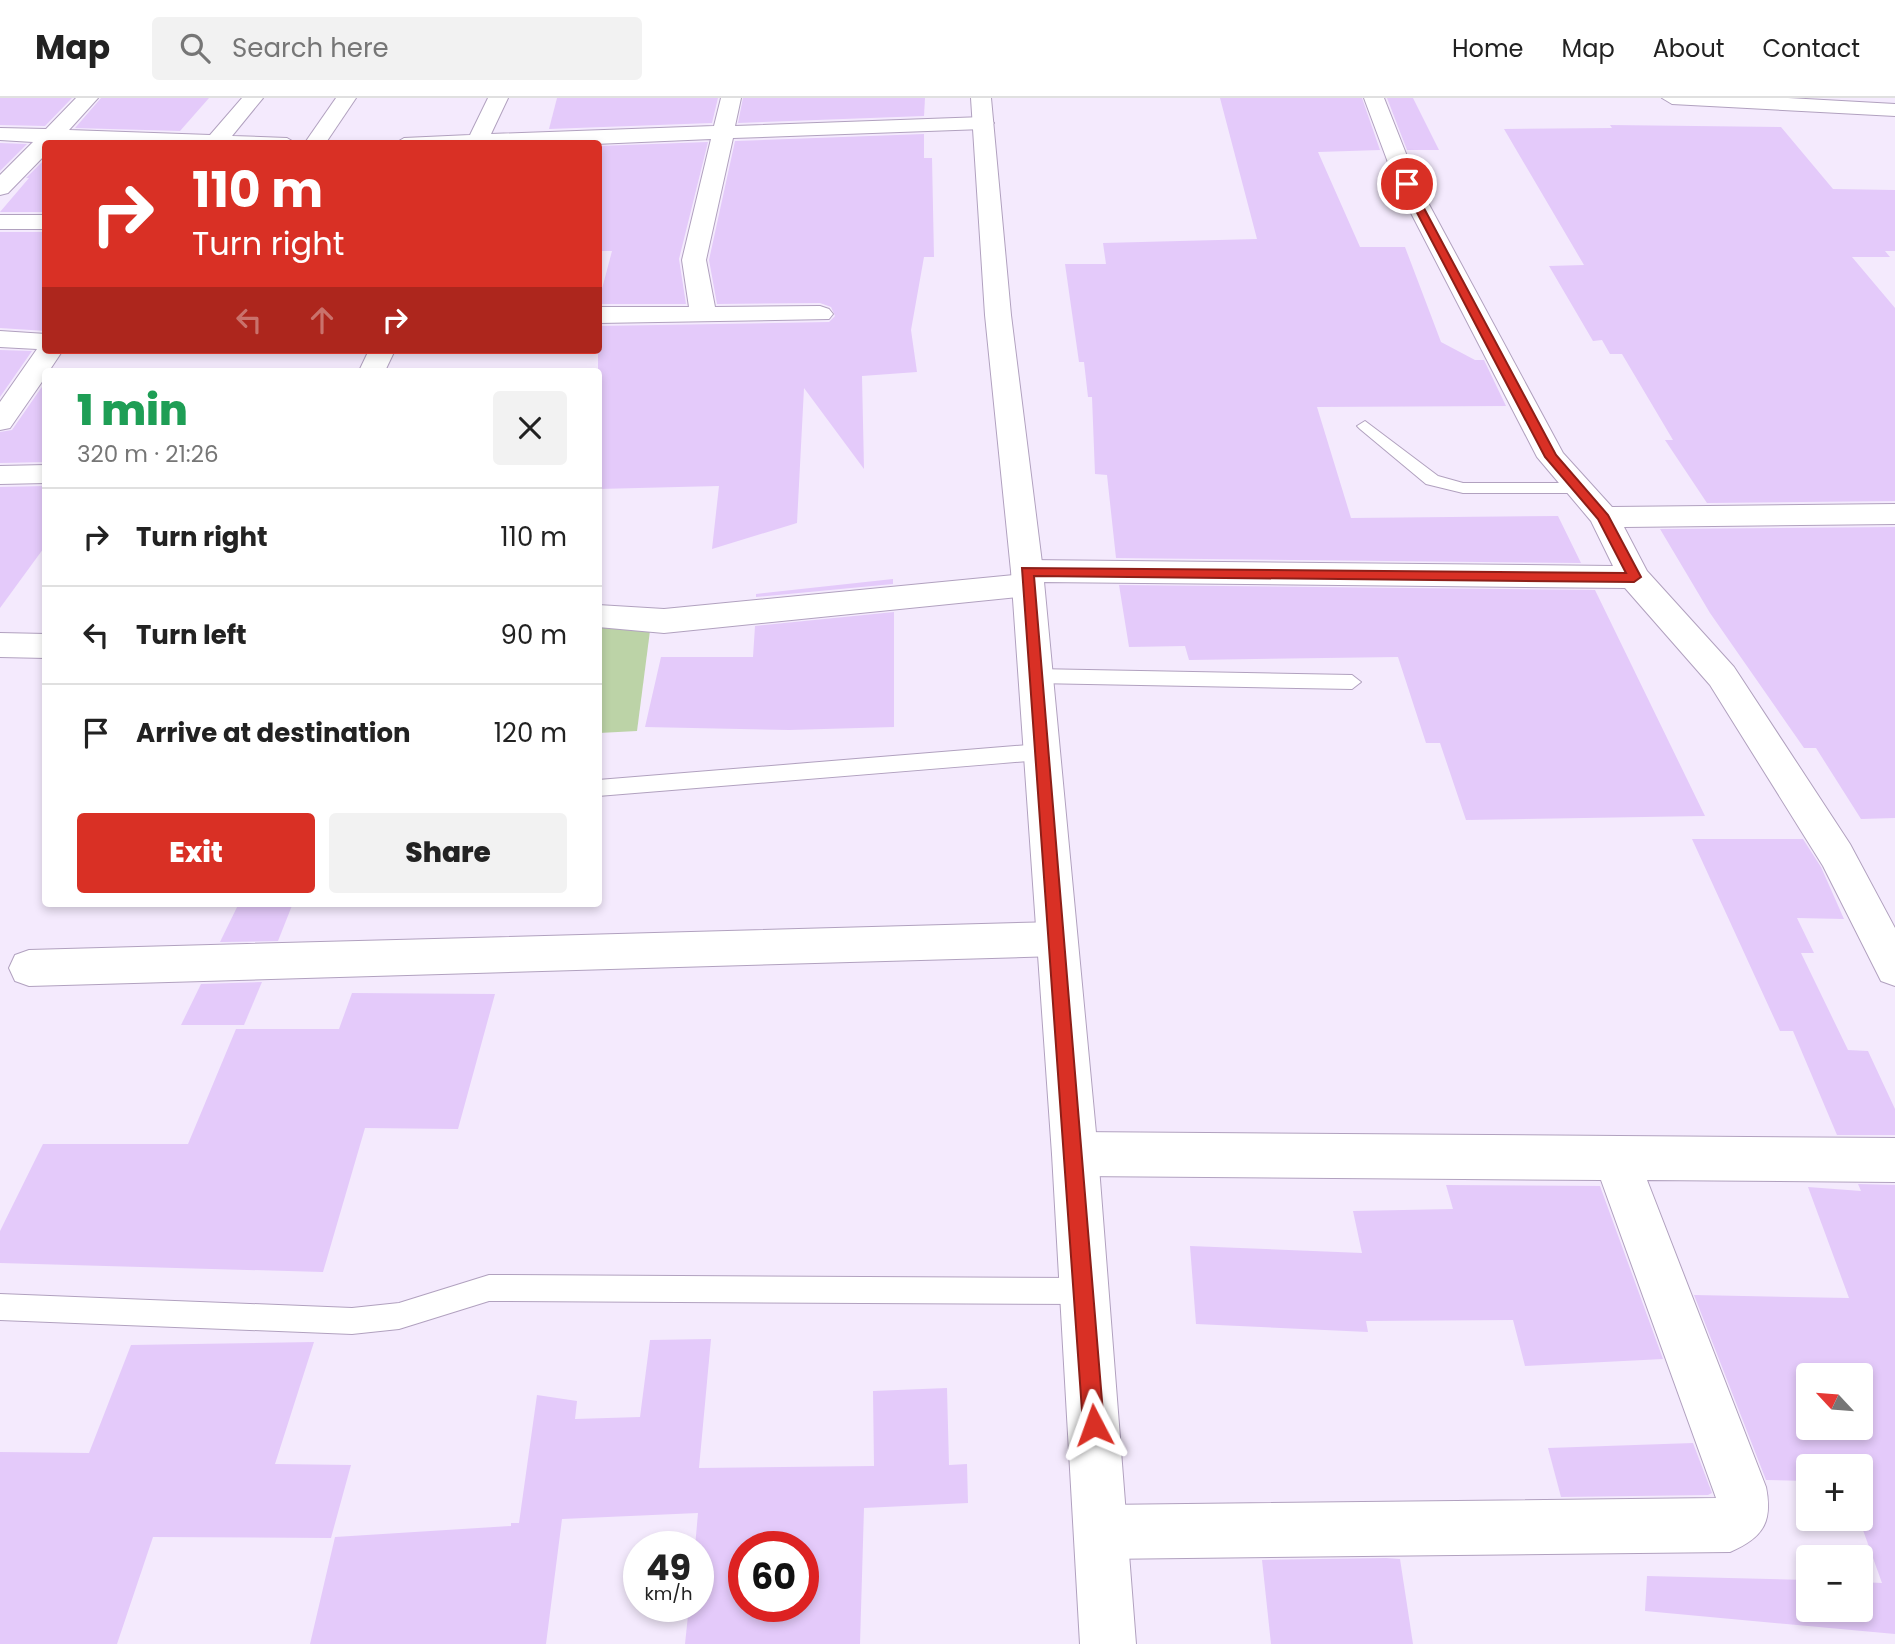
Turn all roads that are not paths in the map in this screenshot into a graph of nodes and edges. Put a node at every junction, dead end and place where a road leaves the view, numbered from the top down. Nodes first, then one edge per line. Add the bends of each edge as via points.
1 (88, 98) edge
2 (253, 98) edge
3 (346, 98) edge
4 (498, 98) edge
5 (731, 98) edge
6 (1374, 98) edge
7 (1672, 98) edge
8 (1775, 101) edge
9 (1895, 110) edge
10 (982, 111) edge
11 (725, 130) junction
12 (0, 134) edge
13 (54, 134) junction
14 (218, 139) junction
15 (48, 140) edge
16 (232, 140) edge
17 (317, 140) edge
18 (477, 140) edge
19 (533, 140) edge
20 (42, 146) edge
21 (0, 188) edge
22 (0, 222) edge
23 (42, 222) edge
24 (704, 314) junction
25 (820, 314) dead end
26 (602, 315) edge
27 (0, 339) edge
28 (42, 342) edge
29 (47, 354) edge
30 (0, 422) edge
31 (1365, 426) dead end
32 (42, 474) edge
33 (0, 475) edge
34 (1579, 488) junction
35 (1895, 514) edge
36 (1604, 517) junction
37 (1634, 577) junction
38 (1027, 578) junction
39 (602, 616) edge
40 (0, 645) edge
41 (42, 646) edge
42 (1035, 676) junction
43 (1352, 682) dead end
44 (1041, 752) junction
45 (602, 788) edge
46 (1057, 939) junction
47 (29, 968) dead end
48 (1895, 968) edge
49 (1075, 1154) junction
50 (1616, 1158) junction
51 (1895, 1160) edge
52 (1084, 1291) junction
53 (0, 1307) edge
54 (1101, 1532) junction
55 (1108, 1644) edge

1 - 13 street
2 - 14 street
3 - 17 street
4 - 18 street
5 - 11 street
6 - 34 street via 1407,184 1551,457
7 - 8 street
8 - 9 street
10 - 11 street
10 - 38 street via 998,315
11 - 19 street
11 - 24 street via 694,260
12 - 13 street
13 - 14 street
13 - 15 street
14 - 16 street
20 - 21 street
22 - 23 street
24 - 25 street
24 - 26 street
27 - 28 street
29 - 30 street
31 - 34 lane via 1432,480 1463,488
32 - 33 street
34 - 36 street
35 - 36 street
36 - 37 street
37 - 38 street
37 - 48 street via 1722,676 1837,855
38 - 39 street via 664,621
38 - 42 street
40 - 41 street
42 - 43 lane
42 - 44 street
44 - 45 lane
44 - 46 street
46 - 47 street
46 - 49 street
49 - 50 street
49 - 52 street
50 - 51 street
50 - 54 street via 1741,1487 1744,1509 1730,1525
52 - 53 lane via 489,1288 399,1316 352,1321
52 - 54 street
54 - 55 street

